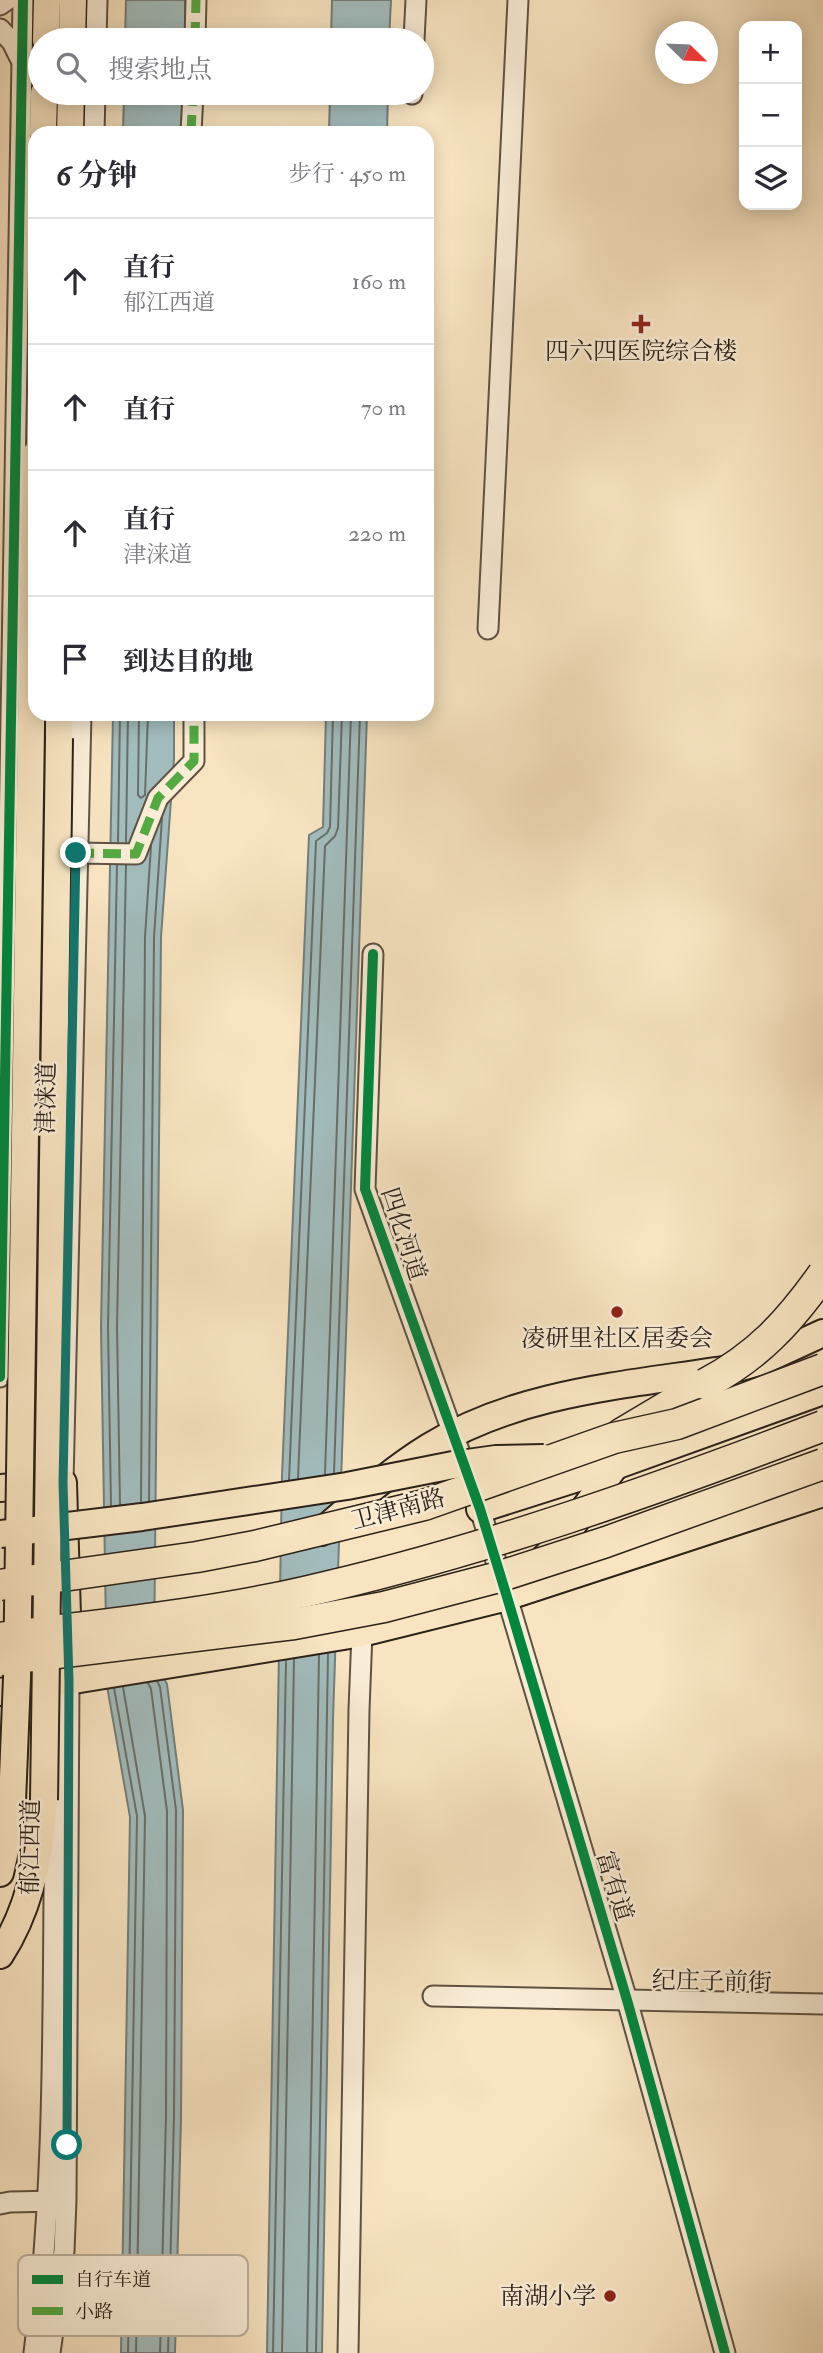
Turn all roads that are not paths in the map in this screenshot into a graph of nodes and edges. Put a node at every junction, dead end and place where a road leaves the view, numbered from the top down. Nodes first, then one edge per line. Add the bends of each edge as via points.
1 (7, 0) edge
2 (23, 0) edge
3 (47, 0) edge
4 (73, 0) edge
5 (97, 0) edge
6 (196, 0) edge
7 (416, 0) edge
8 (519, 0) edge
9 (0, 5) edge
10 (46, 28) edge
11 (72, 28) edge
12 (96, 28) edge
13 (195, 28) edge
14 (415, 28) edge
15 (0, 29) edge
16 (22, 62) junction
17 (44, 105) edge
18 (71, 105) edge
19 (95, 105) edge
20 (192, 105) edge
21 (43, 126) edge
22 (70, 126) edge
23 (94, 126) edge
24 (191, 126) edge
25 (7, 505) edge
26 (28, 505) edge
27 (488, 629) dead end
28 (31, 721) edge
29 (59, 721) edge
30 (81, 721) edge
31 (194, 721) edge
32 (83, 853) junction
33 (373, 954) dead end
34 (823, 1274) edge
35 (823, 1333) edge
36 (823, 1369) edge
37 (0, 1370) edge
38 (0, 1377) edge
39 (823, 1391) edge
40 (823, 1426) edge
41 (452, 1434) junction
42 (615, 1452) junction
43 (556, 1458) junction
44 (823, 1464) edge
45 (63, 1483) junction
46 (0, 1488) edge
47 (823, 1493) edge
48 (480, 1509) junction
49 (0, 1534) edge
50 (0, 1585) edge
51 (78, 1585) junction
52 (508, 1597) junction
53 (362, 1633) junction
54 (0, 1638) edge
55 (0, 1660) edge
56 (79, 1679) junction
57 (41, 1685) junction
58 (0, 1691) edge
59 (0, 1873) edge
60 (0, 1955) edge
61 (433, 1996) dead end
62 (627, 2000) junction
63 (823, 2004) edge
64 (57, 2201) junction
65 (0, 2204) edge
66 (47, 2255) edge
67 (63, 2255) edge
68 (348, 2353) edge
69 (725, 2353) edge

1 - 9 street
2 - 16 street, 津涞道
3 - 10 main road
4 - 11 main road
5 - 12 street
6 - 13 street
7 - 14 street
8 - 27 street
15 - 16 street
16 - 25 street, 津涞道
17 - 21 main road
18 - 22 main road
19 - 23 street
20 - 24 street
25 - 26 street
25 - 37 street, 津涞道
28 - 59 main road, bridge via 18,1678 12,1802
29 - 60 main road, bridge via 44,1800 30,1888
30 - 32 street, 津涞道
31 - 32 street via 194,761 158,798 136,854
32 - 45 street, 津涞道
33 - 41 street, 四化河道 via 366,1189
34 - 42 highway, bridge via 796,1312 750,1356
35 - 41 main road via 741,1367 538,1401
36 - 42 highway, 卫津南路, bridge
37 - 38 street, 津涞道
39 - 42 main road
40 - 54 highway, bridge via 546,1526 391,1571 248,1603
41 - 48 street, 富有道
41 - 51 main road, bridge via 402,1464 307,1544 288,1553
42 - 43 highway, 卫津南路, bridge
42 - 48 main road
42 - 52 main road via 562,1540
43 - 49 main road, bridge via 496,1459 142,1517
43 - 50 highway, 卫津南路, bridge via 424,1504 255,1546
44 - 55 highway, bridge via 594,1546 384,1607 294,1624
45 - 46 main road
45 - 51 main road
47 - 52 main road
48 - 52 street, 富有道
51 - 56 main road
52 - 53 main road
52 - 62 street, 富有道
53 - 56 main road
53 - 68 street
56 - 57 main road
56 - 64 street, 郁江西道
57 - 58 main road
57 - 64 street, 郁江西道 via 57,1702
61 - 62 street, 纪庄子前街
62 - 63 street, 纪庄子前街
62 - 69 street, 富有道
64 - 65 street
64 - 66 street, 郁江西道
64 - 67 street, 郁江西道

